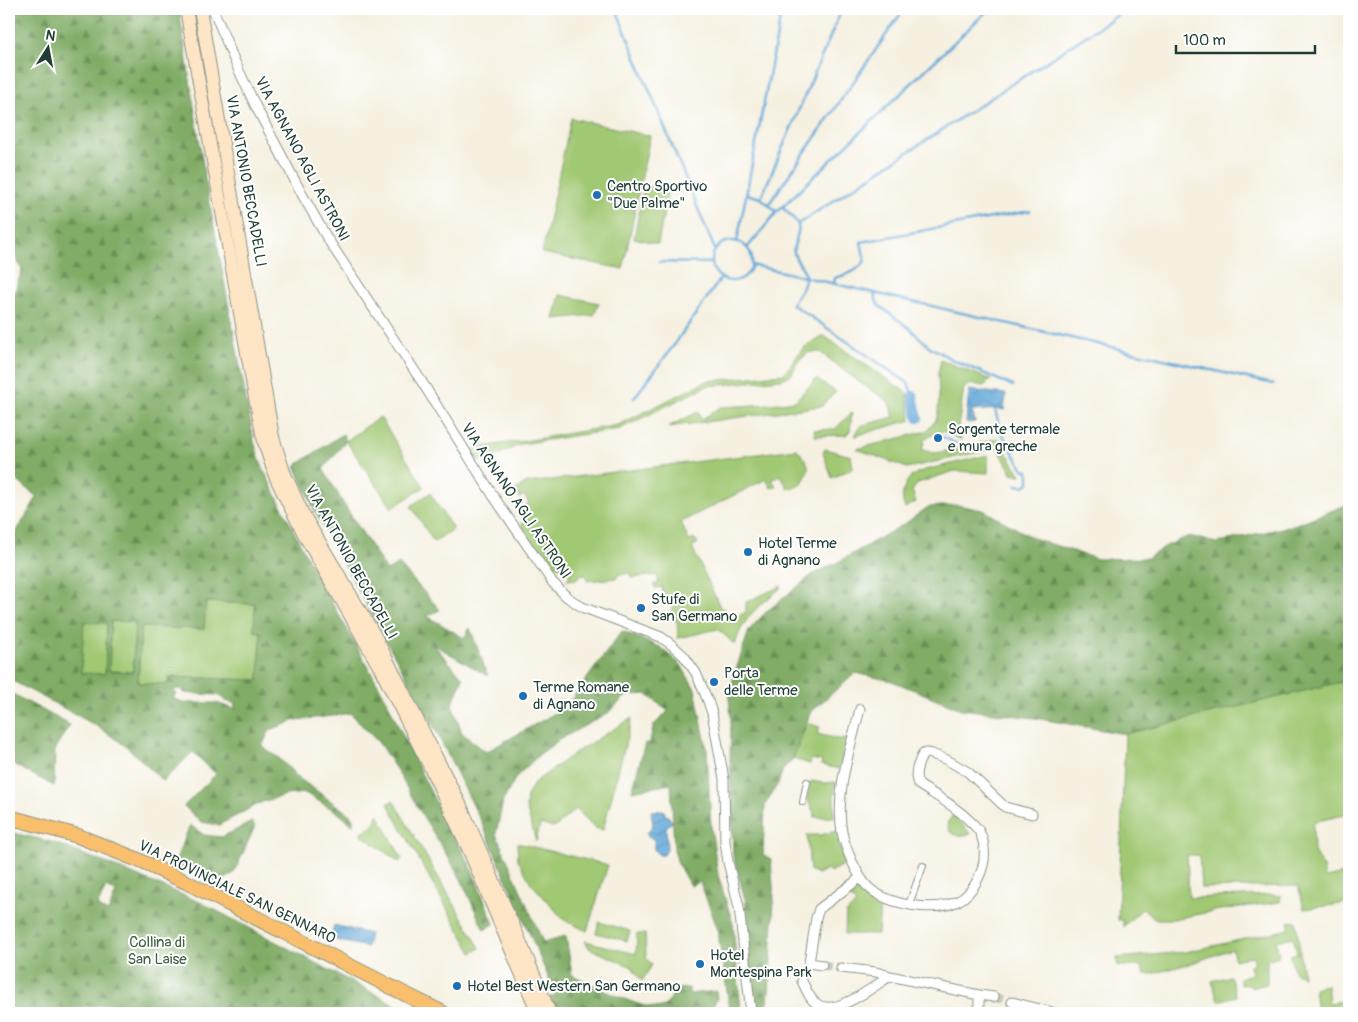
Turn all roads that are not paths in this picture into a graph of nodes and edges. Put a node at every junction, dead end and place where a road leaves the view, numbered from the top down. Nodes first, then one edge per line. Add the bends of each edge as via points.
1 (186, 9) edge
2 (200, 9) edge
3 (211, 9) edge
4 (860, 709) dead end
5 (807, 782) dead end
6 (804, 802) dead end
7 (1032, 814) dead end
8 (9, 817) edge
9 (923, 866) dead end
10 (860, 878) junction
11 (909, 904) junction
12 (518, 951) junction
13 (822, 965) tunnel mouth
14 (841, 968) tunnel mouth
15 (890, 976) junction
16 (802, 981) dead end
17 (979, 995) junction
18 (994, 997) tunnel mouth
19 (1012, 1002) tunnel mouth
20 (443, 1013) edge
21 (538, 1013) edge
22 (550, 1013) edge
23 (751, 1013) edge
24 (979, 1013) edge
25 (1056, 1013) edge

1 - 12 main road, VIA ANTONIO BECCADELLI via 255,398 275,476 306,538 380,668
2 - 12 main road, VIA ANTONIO BECCADELLI via 273,437 284,472 303,514 374,634 461,806
3 - 23 street, VIA AGNANO AGLI ASTRONI via 255,105 327,238 553,583 582,607 661,636 684,656 696,673 712,713 724,779 724,842 739,907
4 - 10 street via 845,767 840,811 842,834
5 - 6 street
7 - 11 street via 1005,807 968,772 947,760 923,754 916,774 919,785 966,817 978,830 985,852 978,880 958,901 941,906
8 - 20 main road, VIA PROVINCIALE SAN GENNARO via 78,836 136,859
9 - 11 street
10 - 11 street via 878,894
10 - 13 street via 819,909 809,963
12 - 21 main road, VIA ANTONIO BECCADELLI
12 - 22 main road, VIA ANTONIO BECCADELLI
14 - 15 street
15 - 16 street via 831,1008 817,1004
15 - 17 street
17 - 18 street
17 - 24 street
19 - 25 street

